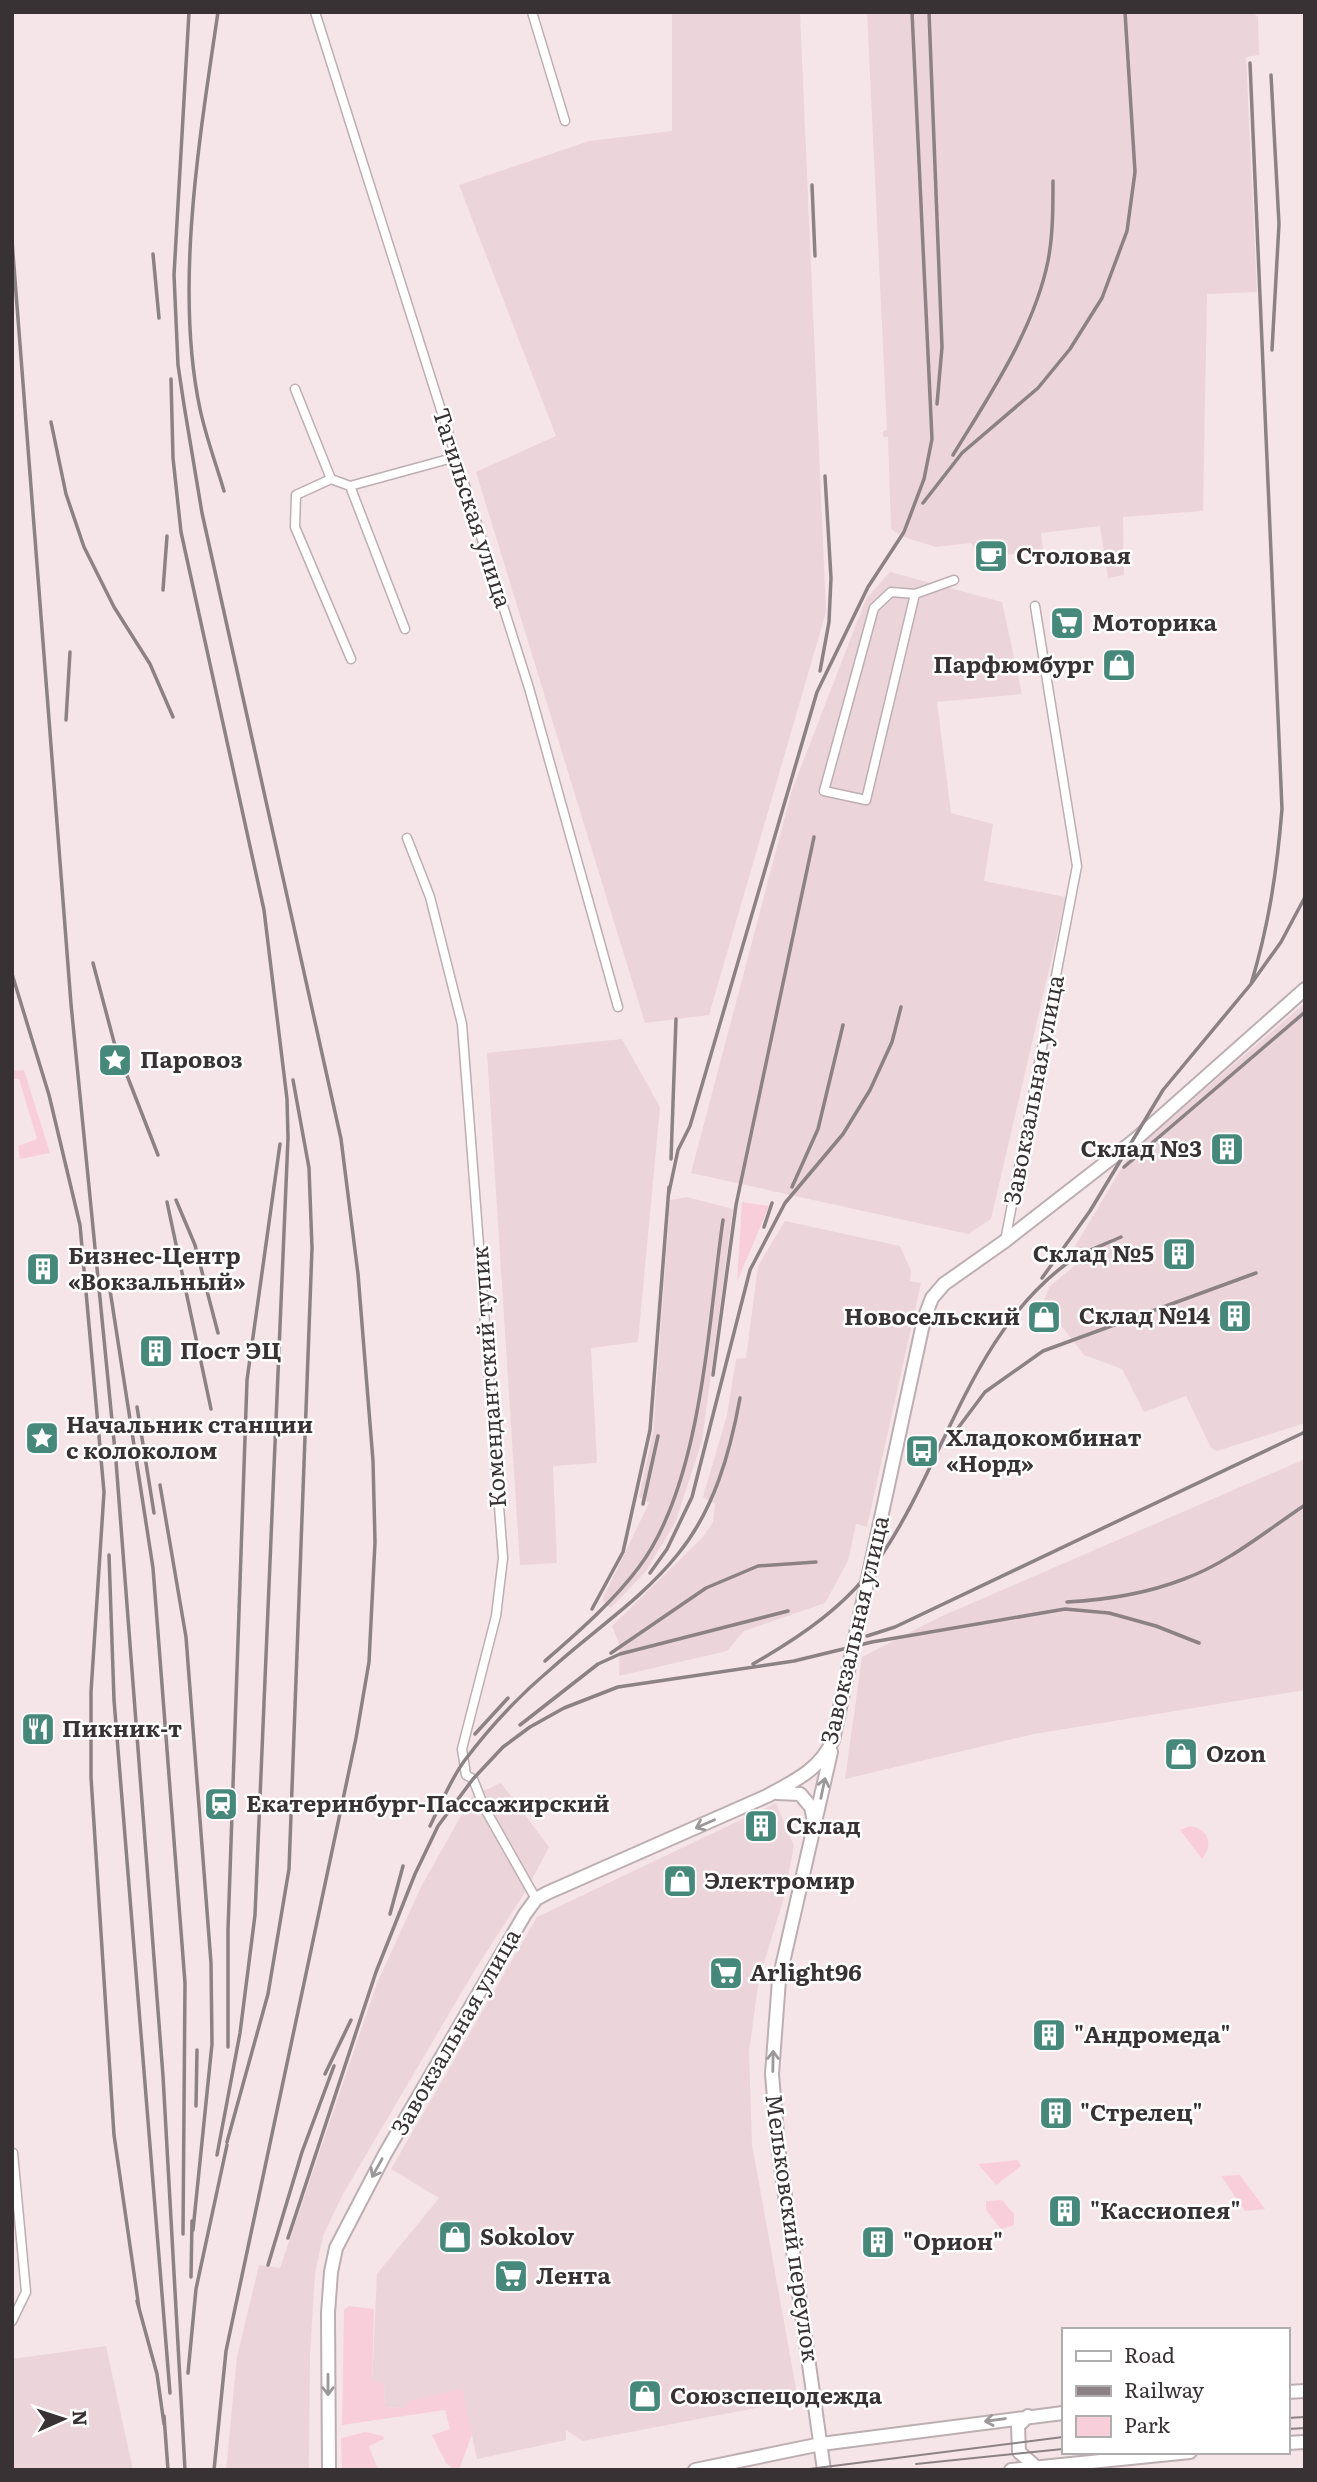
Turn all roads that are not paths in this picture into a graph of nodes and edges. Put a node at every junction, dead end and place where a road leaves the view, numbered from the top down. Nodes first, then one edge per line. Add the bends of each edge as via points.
1 (315, 12) edge
2 (532, 12) edge
3 (565, 121) dead end
4 (295, 389) dead end
5 (456, 457) junction
6 (331, 479) junction
7 (349, 486) junction
8 (954, 580) dead end
9 (915, 594) junction
10 (1035, 606) dead end
11 (405, 629) dead end
12 (351, 659) dead end
13 (407, 838) dead end
14 (1305, 989) edge
15 (618, 1007) dead end
16 (1005, 1241) junction
17 (833, 1740) junction
18 (767, 1796) junction
19 (813, 1835) junction
20 (537, 1899) junction
21 (13, 2153) edge
22 (12, 2321) edge
23 (1062, 2413) edge
24 (1028, 2416) junction
25 (821, 2444) junction
26 (1170, 2454) edge
27 (1037, 2467) junction
28 (329, 2470) edge
29 (695, 2470) edge
30 (824, 2470) edge
31 (1011, 2470) edge

1 - 5 street, Тагильская улица
2 - 3 street
4 - 6 street
5 - 7 street
5 - 15 street, Тагильская улица via 529,688
6 - 7 street
6 - 12 street via 296,495 295,527
7 - 11 street
8 - 9 street
9 - 9 street via 891,592 874,608 824,791 866,800
10 - 16 street, Завокзальная улица via 1077,866
13 - 20 street, Комендантский тупик via 430,897 462,1024 503,1559 496,1616 462,1749 466,1775 473,1779
14 - 16 main road via 1136,1139
16 - 17 main road, Завокзальная улица via 944,1284 923,1319
17 - 18 main road, Завокзальная улица via 811,1770
19 -> 17 main road, Мельковский переулок
18 - 19 main road via 789,1792 804,1797 813,1813
18 -> 20 main road, Завокзальная улица
25 -> 19 main road, Мельковский переулок via 778,2146 772,2074 779,1980
20 -> 28 main road, Завокзальная улица via 385,2154 336,2248 328,2291
21 - 22 street via 26,2292
23 - 24 main road
24 -> 25 main road
24 - 27 main road via 1018,2426 1019,2452
25 - 29 main road
25 - 30 main road, Мельковский переулок
26 - 27 main road
27 - 31 main road

